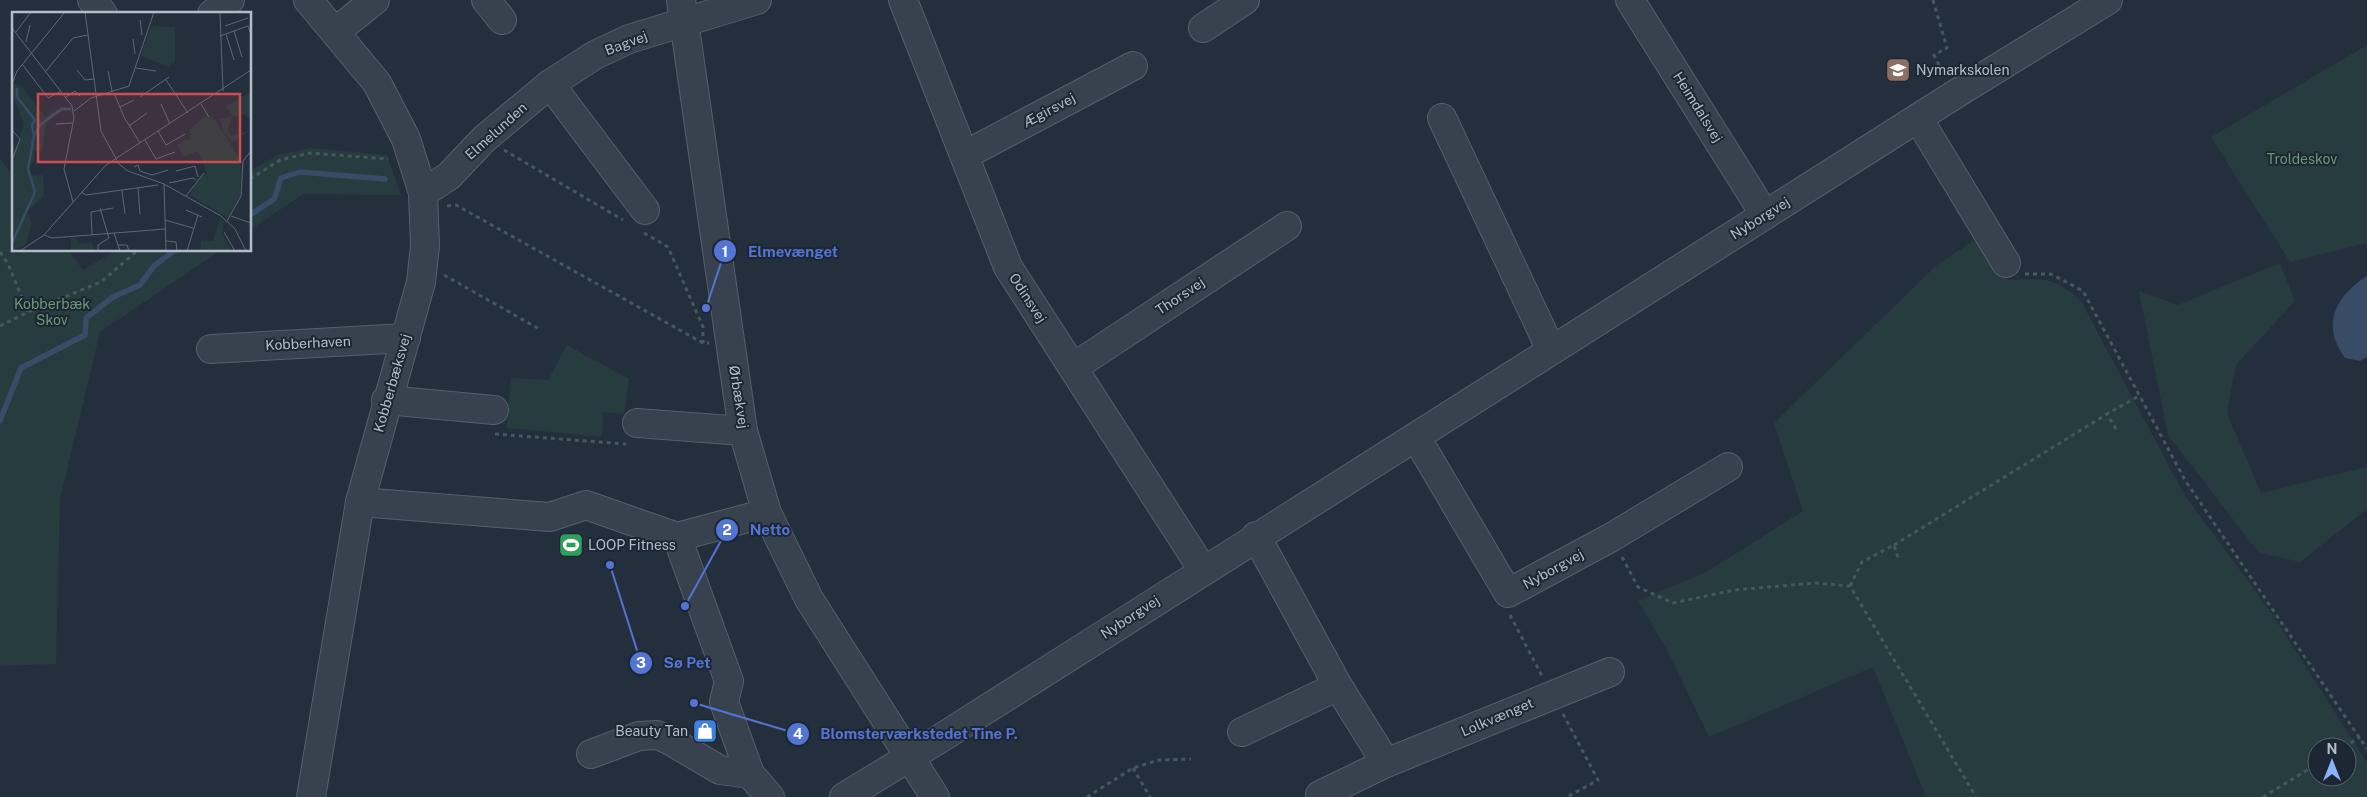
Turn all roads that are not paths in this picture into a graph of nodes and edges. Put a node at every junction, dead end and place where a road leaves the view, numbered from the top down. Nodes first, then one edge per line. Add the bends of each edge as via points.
1 (92, 0) edge
2 (230, 0) edge
3 (308, 0) edge
4 (374, 0) edge
5 (758, 0) edge
6 (903, 0) edge
7 (1245, 0) edge
8 (1630, 0) edge
9 (2108, 0) edge
10 (101, 12) edge
11 (215, 12) edge
12 (683, 12) edge
13 (1203, 28) dead end
14 (335, 32) junction
15 (1133, 66) dead end
16 (561, 76) junction
17 (1442, 118) dead end
18 (1918, 118) junction
19 (965, 154) junction
20 (423, 202) junction
21 (1764, 215) junction
22 (636, 221) road end
23 (1287, 226) dead end
24 (2006, 263) road end
25 (406, 338) junction
26 (211, 349) dead end
27 (1551, 350) junction
28 (1074, 368) junction
29 (386, 400) junction
30 (490, 422) road end
31 (743, 431) junction
32 (632, 434) road end
33 (1416, 437) junction
34 (1728, 467) dead end
35 (360, 502) junction
36 (767, 512) junction
37 (1256, 536) junction
38 (677, 537) junction
39 (1203, 570) junction
40 (1610, 672) dead end
41 (1338, 686) junction
42 (1242, 732) dead end
43 (591, 754) dead end
44 (910, 755) junction
45 (1386, 763) junction
46 (750, 774) junction
47 (1320, 795) dead end
48 (311, 797) edge
49 (770, 797) edge
50 (844, 797) edge
51 (935, 797) edge

1 - 10 street
2 - 11 street
3 - 14 street, Kobberbæksvej
4 - 14 street
5 - 12 street, Bagvej
6 - 19 street, Odinsvej
7 - 13 street
8 - 21 street, Heimdalsvej
9 - 18 street, Nyborgvej
12 - 16 street, Bagvej
12 - 31 street, Ørbækvej
14 - 20 street, Kobberbæksvej via 377,83 406,139
15 - 19 street, Ægirsvej
16 - 20 street, Elmelunden via 484,139
16 - 22 street
17 - 27 street
18 - 21 street, Nyborgvej
18 - 24 street
19 - 28 street, Odinsvej via 1008,267
20 - 25 street, Kobberbæksvej via 425,246 421,282
21 - 27 street, Nyborgvej
23 - 28 street, Thorsvej
25 - 26 street, Kobberhaven
25 - 29 street, Kobberbæksvej
27 - 33 street, Nyborgvej
28 - 39 street, Odinsvej
29 - 30 street
29 - 35 street, Kobberbæksvej
31 - 32 street
31 - 36 street, Ørbækvej
33 - 34 street, Nyborgvej via 1508,594 1612,537
33 - 37 street, Nyborgvej
35 - 38 street via 550,517 586,505
35 - 48 street, Kobberbæksvej
36 - 38 street
36 - 44 street, Ørbækvej via 809,599
37 - 39 street, Nyborgvej
37 - 41 street
38 - 46 street via 729,681 724,702
39 - 44 street, Nyborgvej
40 - 45 street, Lolkvænget
41 - 42 street
41 - 45 street
43 - 46 street via 639,736 657,735 720,770
44 - 50 street, Nyborgvej
44 - 51 street, Ørbækvej
45 - 47 street, Lolkvænget
46 - 49 street

